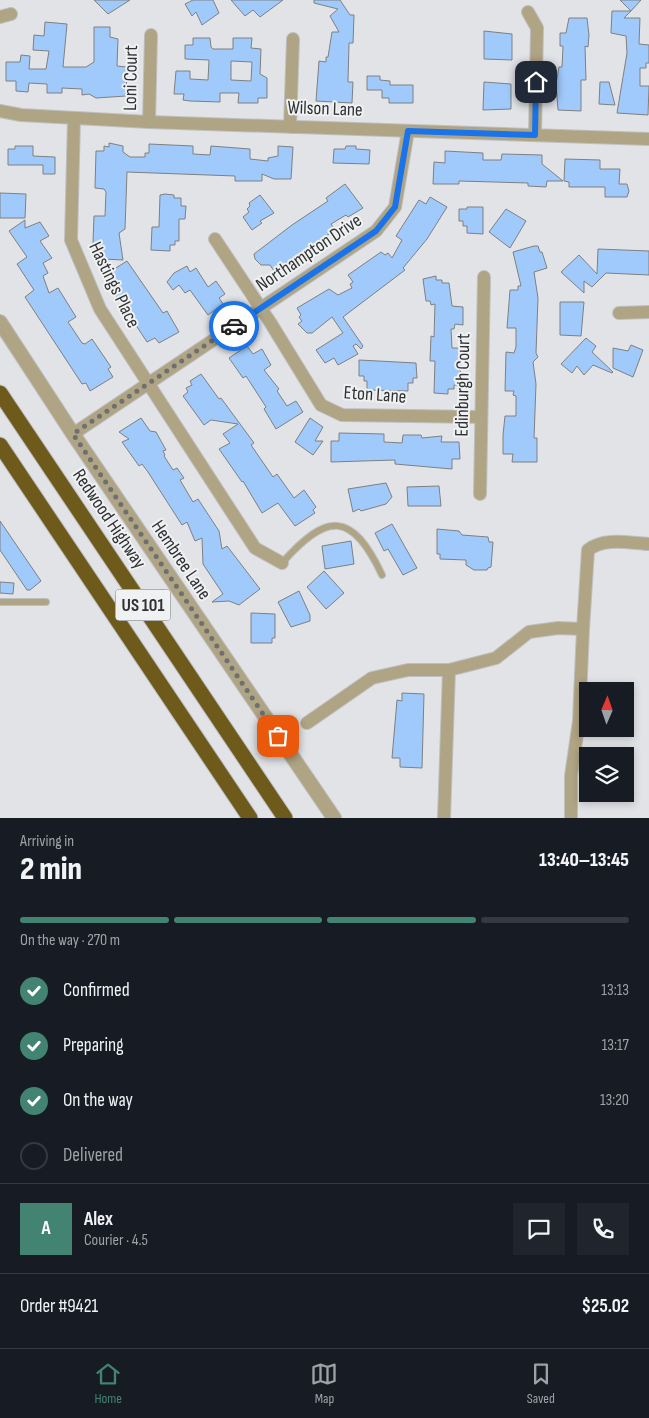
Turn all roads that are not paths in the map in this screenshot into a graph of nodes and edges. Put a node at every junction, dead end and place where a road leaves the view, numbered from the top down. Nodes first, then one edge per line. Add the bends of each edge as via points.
1 (528, 12) dead end
2 (151, 35) dead end
3 (293, 38) dead end
4 (0, 111) edge
5 (74, 118) junction
6 (149, 122) junction
7 (290, 126) junction
8 (408, 131) junction
9 (535, 135) junction
10 (649, 139) edge
11 (215, 239) dead end
12 (484, 277) dead end
13 (261, 308) junction
14 (649, 312) edge
15 (619, 314) dead end
16 (0, 322) edge
17 (149, 384) junction
18 (0, 393) edge
19 (481, 417) junction
20 (73, 434) junction
21 (0, 444) edge
22 (480, 494) dead end
23 (649, 544) edge
24 (282, 563) joint
25 (382, 575) dead end
26 (0, 602) edge
27 (46, 602) dead end
28 (583, 629) junction
29 (448, 670) junction
30 (307, 723) dead end
31 (250, 818) edge
32 (286, 818) edge
33 (334, 818) edge
34 (444, 818) edge
35 (570, 818) edge

1 - 9 street via 538,28
2 - 6 street, Loni Court
3 - 7 street
4 - 5 street, Wilson Lane
5 - 6 street, Wilson Lane
5 - 17 street, Hastings Place via 71,240 100,309
6 - 7 street, Wilson Lane
7 - 8 street, Wilson Lane
8 - 9 street, Wilson Lane
8 - 13 street, Northampton Drive via 395,207 376,231
9 - 10 street, Wilson Lane
11 - 13 street, Eton Lane
12 - 19 street, Edinburgh Court
13 - 17 street, Northampton Drive
13 - 19 street, Eton Lane via 321,405 342,415
14 - 15 street
16 - 20 street, Hembree Lane
17 - 20 street, Northampton Drive
17 - 24 street, Hastings Place via 255,548
18 - 32 highway, Redwood Highway / US 101
19 - 22 street, Edinburgh Court
20 - 33 street, Hembree Lane
21 - 31 highway, US 101
23 - 28 street via 605,542 588,550
24 - 25 lane via 298,545 324,526 336,525 364,542
26 - 27 lane
28 - 29 street via 529,632 496,658
28 - 35 street
29 - 30 street via 408,670 372,678
29 - 34 street

